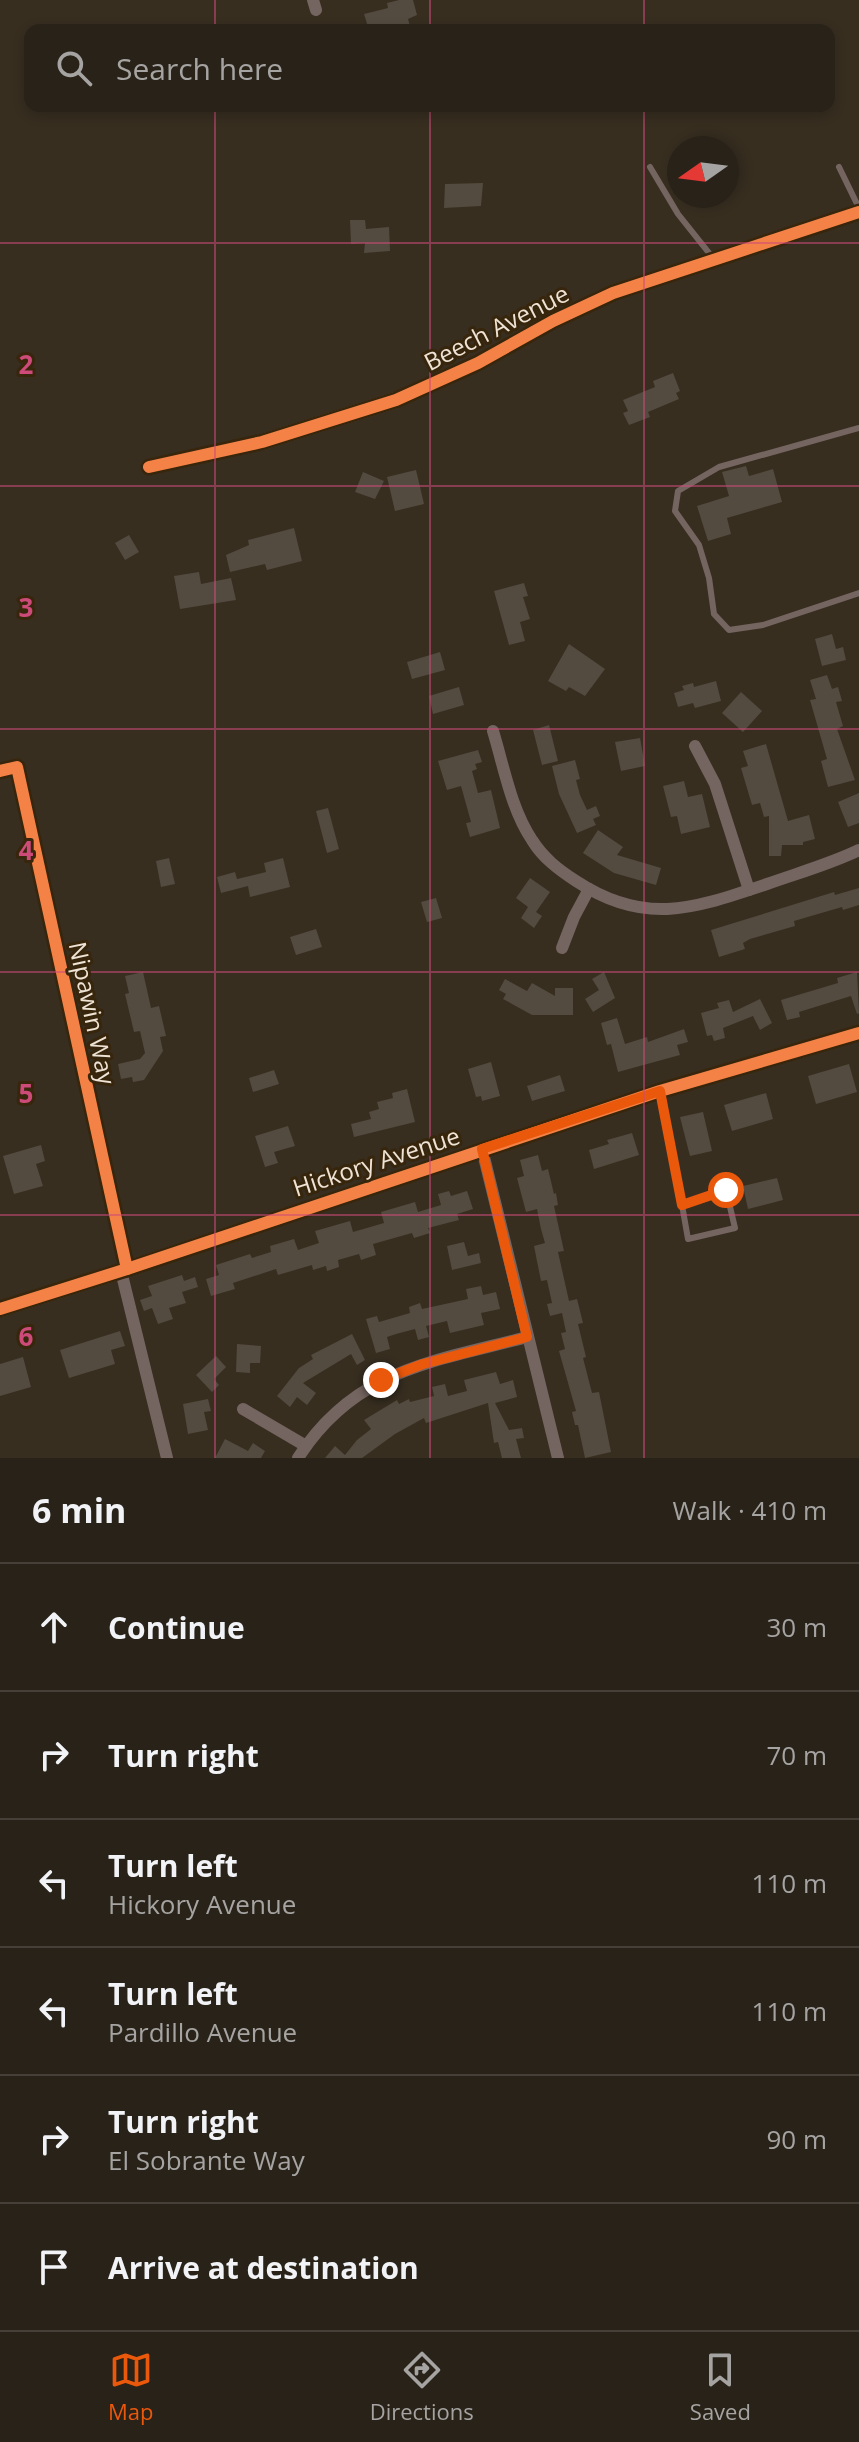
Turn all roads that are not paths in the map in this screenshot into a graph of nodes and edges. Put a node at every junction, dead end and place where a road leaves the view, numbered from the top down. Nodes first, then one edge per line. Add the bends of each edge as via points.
1 (650, 167) dead end
2 (839, 167) dead end
3 (859, 210) edge
4 (713, 258) junction
5 (859, 428) edge
6 (149, 467) dead end
7 (859, 593) edge
8 (493, 731) dead end
9 (695, 746) dead end
10 (0, 771) edge
11 (859, 850) edge
12 (589, 889) junction
13 (749, 890) junction
14 (562, 948) dead end
15 (859, 1033) edge
16 (660, 1091) junction
17 (482, 1149) junction
18 (682, 1205) junction
19 (124, 1270) junction
20 (0, 1309) edge
21 (527, 1337) junction
22 (243, 1409) dead end
23 (306, 1446) junction
24 (167, 1458) edge
25 (298, 1458) edge
26 (558, 1458) edge

1 - 4 lane
2 - 3 lane
3 - 4 street, Beech Avenue
4 - 6 street, Beech Avenue via 613,293 396,400 262,442
5 - 7 lane via 719,467 678,491 675,511 699,545 714,614 729,630 763,625
8 - 12 street via 531,840 550,863
9 - 13 street via 715,784
10 - 19 street, Nipawin Way via 17,767
11 - 13 street
12 - 13 street via 620,904 657,911 695,907
12 - 14 street
15 - 16 street, Hickory Avenue
16 - 17 street, Hickory Avenue
16 - 18 lane
17 - 19 street, Hickory Avenue
17 - 21 street
18 - 18 lane via 726,1190 735,1228 688,1239
19 - 20 street, Hickory Avenue
19 - 24 street
21 - 23 street via 381,1380 341,1408
21 - 26 street
22 - 23 street
23 - 25 street

